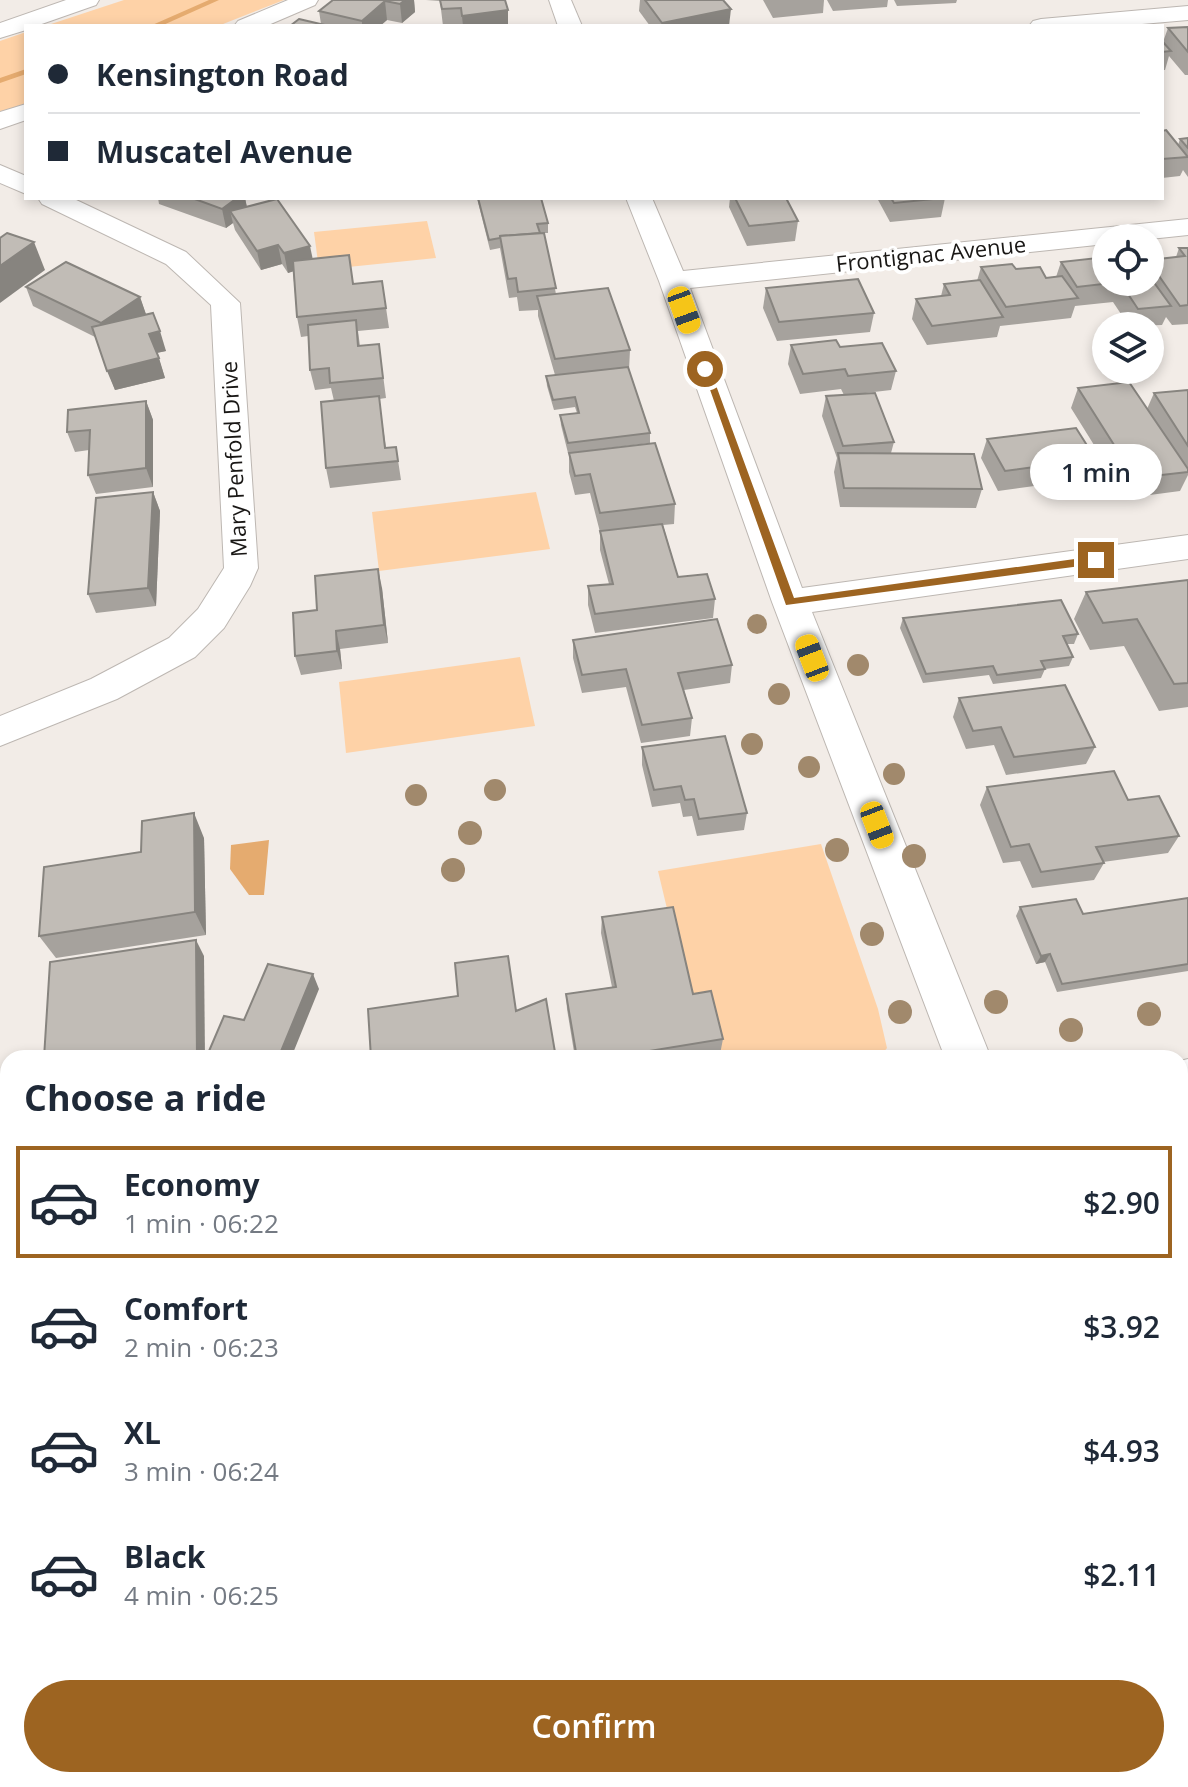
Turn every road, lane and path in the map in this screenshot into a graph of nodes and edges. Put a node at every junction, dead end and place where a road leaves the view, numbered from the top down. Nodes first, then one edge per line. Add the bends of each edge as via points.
1 (88, 0) edge
2 (307, 0) edge
3 (560, 0) edge
4 (1188, 13) edge
5 (251, 24) edge
6 (569, 24) edge
7 (1064, 24) edge
8 (0, 31) edge
9 (24, 112) edge
10 (0, 121) edge
11 (0, 173) edge
12 (24, 185) edge
13 (55, 200) edge
14 (640, 200) edge
15 (1188, 227) edge
16 (673, 281) junction
17 (1188, 547) edge
18 (790, 602) junction
19 (0, 731) edge
20 (965, 1050) edge

1 - 8 street
2 - 5 street
3 - 6 street
4 - 7 street
9 - 10 street
11 - 12 street
13 - 19 street, Mary Penfold Drive via 176,258 225,303 241,568 222,605 196,636 151,666
14 - 16 street
15 - 16 street, Frontignac Avenue
16 - 18 street
17 - 18 street
18 - 20 street

